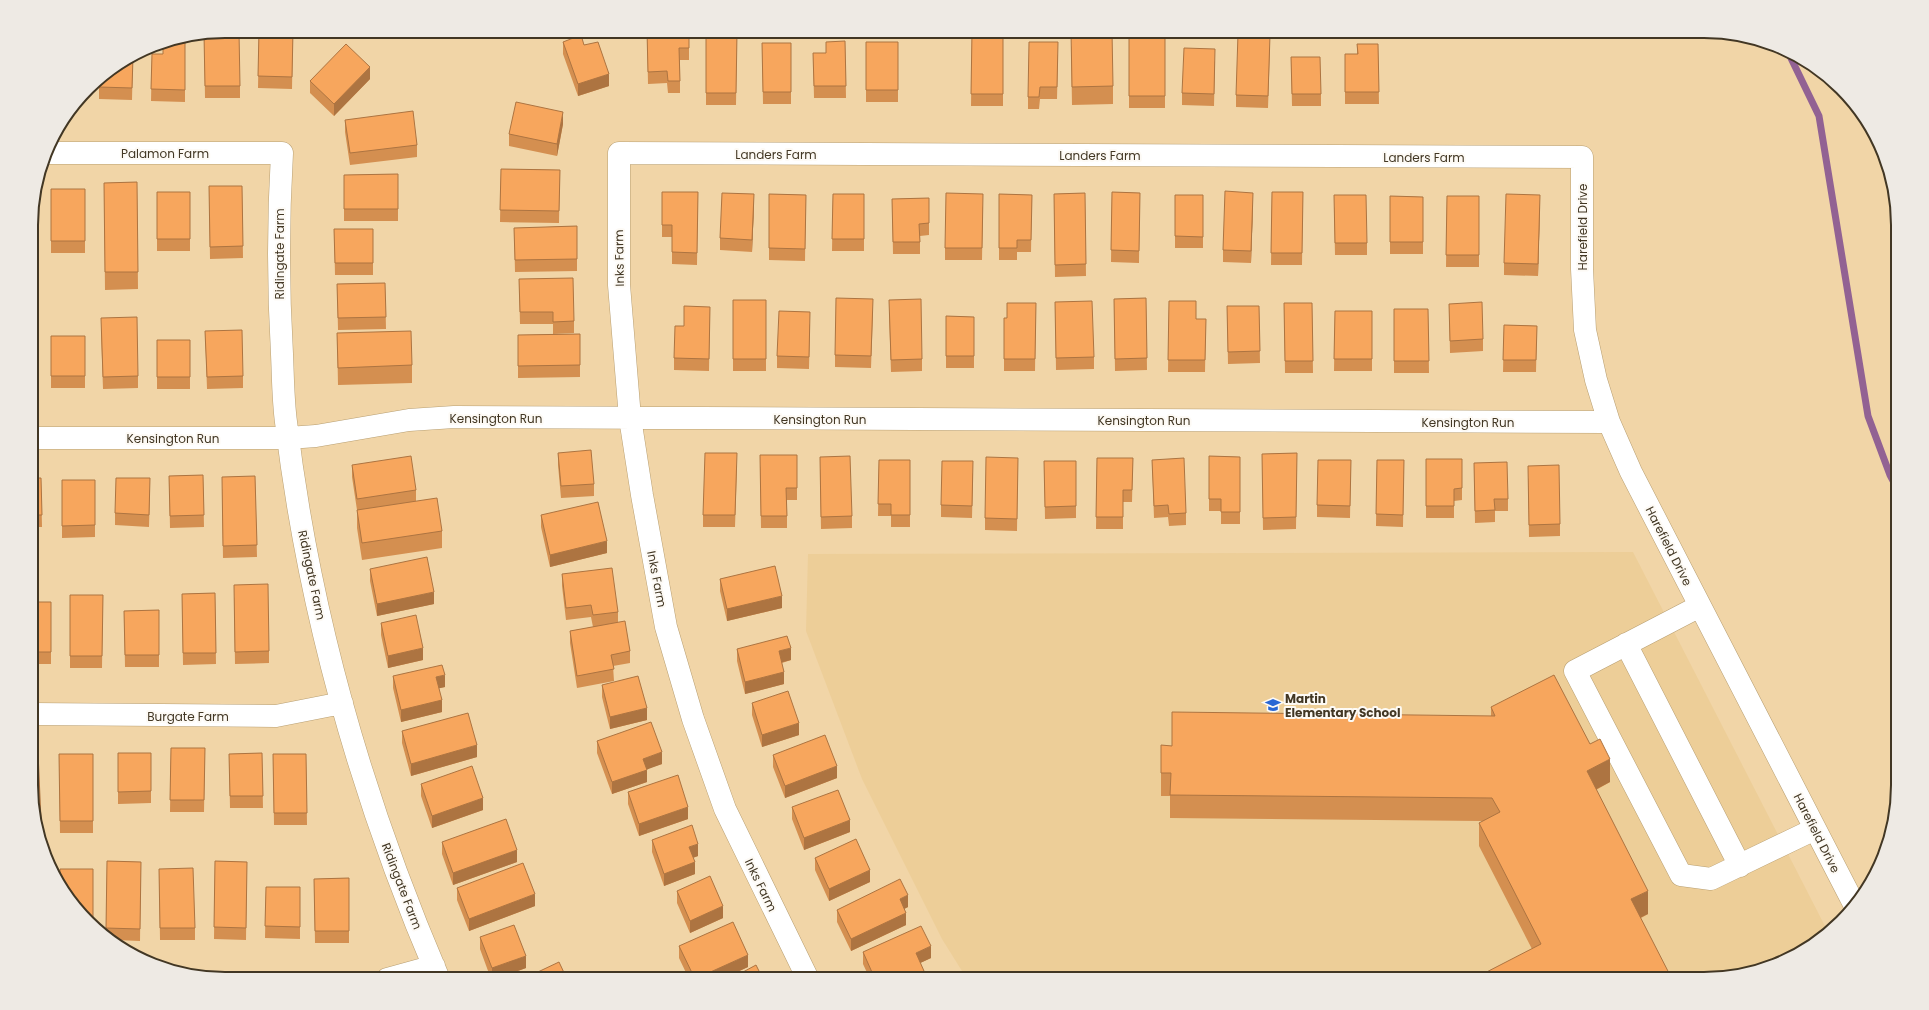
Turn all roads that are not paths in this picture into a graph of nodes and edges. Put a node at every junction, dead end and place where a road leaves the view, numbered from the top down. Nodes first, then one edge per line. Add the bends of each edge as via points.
1 (52, 152) edge
2 (282, 153) joint
3 (619, 153) joint
4 (1582, 157) joint
5 (630, 418) junction
6 (1610, 422) junction
7 (38, 438) edge
8 (288, 438) junction
9 (1700, 606) junction
10 (1626, 644) junction
11 (342, 703) junction
12 (38, 714) edge
13 (1815, 829) junction
14 (1740, 866) junction
15 (1852, 899) edge
16 (436, 972) edge
17 (805, 972) edge

1 - 2 street, Palamon Farm
2 - 8 street, Ridingate Farm via 279,291
3 - 4 street, Landers Farm
3 - 5 street, Inks Farm via 619,285
4 - 6 street, Harefield Drive via 1585,330 1596,380
5 - 6 street, Kensington Run
5 - 8 street, Kensington Run via 454,417 409,420 316,436
5 - 17 street, Inks Farm via 666,627 693,719 725,809
6 - 9 street, Harefield Drive via 1631,472
7 - 8 street, Kensington Run
8 - 11 street, Ridingate Farm via 306,553
9 - 10 street
9 - 13 street, Harefield Drive
10 - 14 street
10 - 14 street via 1575,671 1681,875 1711,879
11 - 12 street, Burgate Farm via 276,716
11 - 16 street, Ridingate Farm via 378,822
13 - 14 street
13 - 15 street, Harefield Drive

